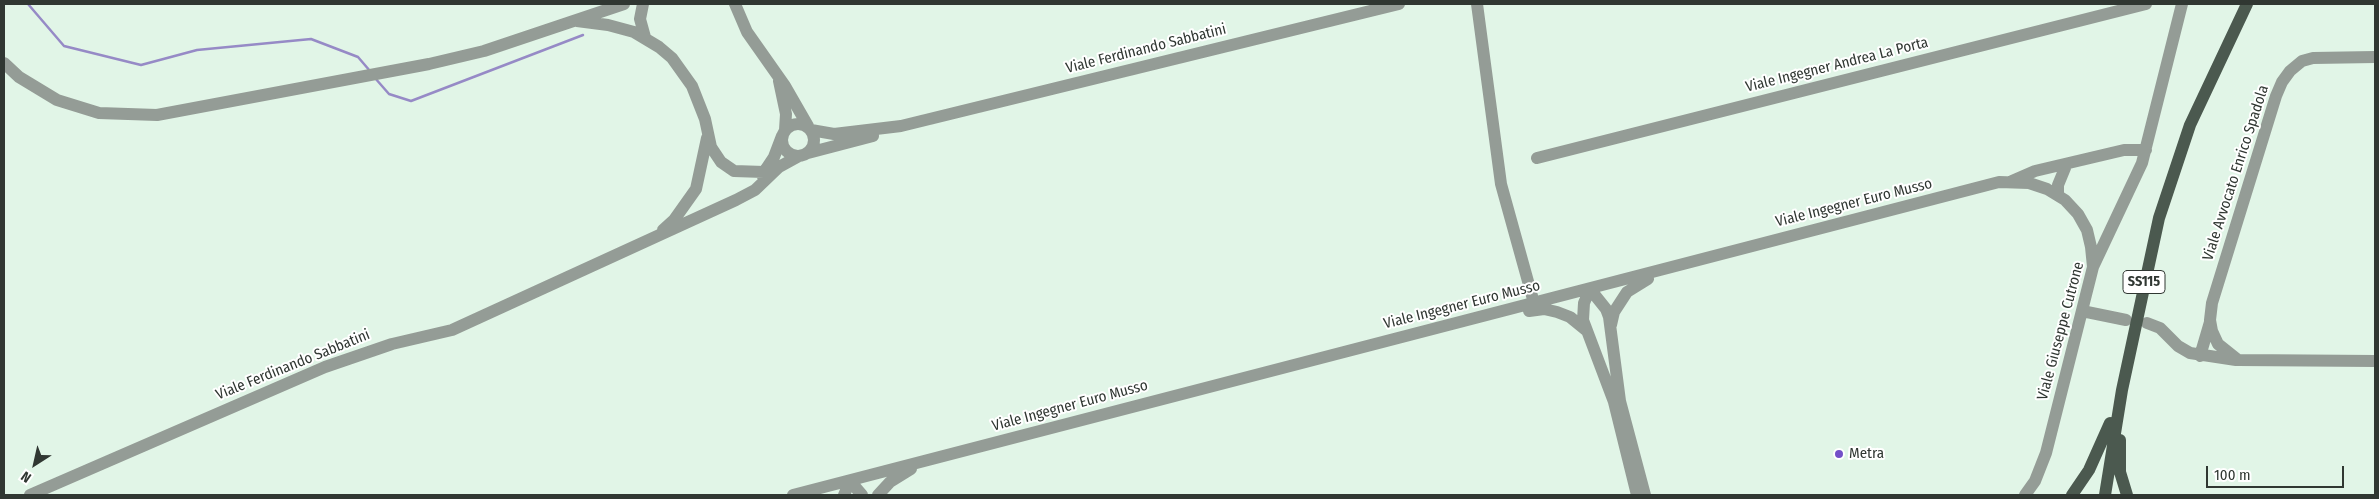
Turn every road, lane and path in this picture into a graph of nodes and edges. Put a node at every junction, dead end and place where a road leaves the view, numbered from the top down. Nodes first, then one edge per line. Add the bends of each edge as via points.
1 (624, 4) edge
2 (643, 4) edge
3 (735, 4) edge
4 (1399, 4) edge
5 (1478, 4) edge
6 (2146, 4) edge
7 (2182, 4) edge
8 (2247, 4) edge
9 (574, 21) junction
10 (645, 37) junction
11 (2375, 56) edge
12 (4, 63) edge
13 (778, 74) junction
14 (900, 126) junction
15 (810, 128) junction
16 (784, 133) junction
17 (708, 136) junction
18 (2146, 150) junction
19 (803, 155) junction
20 (1537, 158) dead end
21 (2078, 161) junction
22 (2065, 168) junction
23 (2035, 171) junction
24 (764, 172) junction
25 (2012, 181) junction
26 (2033, 184) junction
27 (2058, 195) junction
28 (736, 200) junction
29 (2082, 221) junction
30 (2113, 225) junction
31 (656, 238) junction
32 (1681, 265) junction
33 (2093, 267) junction
34 (1590, 289) junction
35 (1534, 303) junction
36 (2082, 311) junction
37 (1490, 315) junction
38 (2126, 320) dead end
39 (2210, 320) junction
40 (2148, 323) dead end
41 (1610, 330) junction
42 (1586, 331) junction
43 (2200, 356) junction
44 (2238, 360) junction
45 (2375, 360) edge
46 (2122, 390) junction
47 (923, 462) junction
48 (850, 481) junction
49 (33, 495) edge
50 (793, 495) edge
51 (844, 495) edge
52 (862, 495) edge
53 (878, 495) edge
54 (1638, 495) edge
55 (1645, 495) edge
56 (2025, 495) edge
57 (2072, 495) edge
58 (2105, 495) edge
59 (2126, 495) edge

1 - 9 street
2 - 10 street via 640,19
3 - 13 street via 747,32
4 - 14 street, Viale Ferdinando Sabbatini
5 - 35 street via 1501,184
6 - 20 street, Viale Ingegner Andrea La Porta
7 - 18 street, Viale Giuseppe Cutrone
8 - 46 main road, SS115 via 2206,88 2172,174 2150,254
9 - 10 street via 608,25
9 - 12 street via 484,51 428,64 158,114 98,113 57,100 19,77
10 - 17 street via 672,58 692,86
11 - 39 street, Viale Avvocato Enrico Spadola via 2302,61 2282,82 2212,303
13 - 15 street
13 - 16 street via 786,114
14 - 15 street via 834,134
14 - 19 street
15 - 16 street via 796,124
15 - 19 street via 814,142
16 - 19 street via 786,150
16 - 24 street
17 - 24 street via 721,162 734,171
17 - 31 street via 696,189 674,220
18 - 21 street via 2124,150
18 - 30 street, Viale Giuseppe Cutrone
19 - 28 street via 779,167 755,190
21 - 22 street
21 - 23 street
22 - 26 street
22 - 27 street via 2058,185
23 - 25 street
23 - 26 street
24 - 28 street
25 - 26 street, Viale Ingegner Euro Musso
25 - 32 street, Viale Ingegner Euro Musso
26 - 27 street, Viale Ingegner Euro Musso
27 - 29 street, Viale Ingegner Euro Musso via 2072,206
28 - 31 street, Viale Ferdinando Sabbatini
29 - 30 street via 2099,230
29 - 33 street, Viale Ingegner Euro Musso via 2091,247
30 - 33 street, Viale Giuseppe Cutrone
31 - 49 street, Viale Ferdinando Sabbatini via 452,330 392,344 325,367
32 - 34 street, Viale Ingegner Euro Musso
32 - 41 street via 1636,285 1628,292 1614,312
33 - 36 street, Viale Giuseppe Cutrone
34 - 35 street, Viale Ingegner Euro Musso
34 - 41 street via 1606,309
34 - 42 street via 1583,312
35 - 37 street, Viale Ingegner Euro Musso
36 - 38 street
36 - 56 street, Viale Giuseppe Cutrone via 2046,453 2035,481
37 - 42 street via 1544,309 1570,317
37 - 47 street, Viale Ingegner Euro Musso
39 - 43 street
39 - 44 street, Viale Avvocato Enrico Spadola via 2218,344
40 - 43 street via 2160,328 2178,346
41 - 55 street via 1620,401
42 - 54 street via 1611,393
43 - 44 street
44 - 45 street
46 - 57 main road via 2099,452
46 - 58 main road, SS115
46 - 59 main road via 2123,422 2119,452
47 - 48 street, Viale Ingegner Euro Musso
47 - 53 street via 890,482
48 - 50 street, Viale Ingegner Euro Musso
48 - 51 street
48 - 52 street

